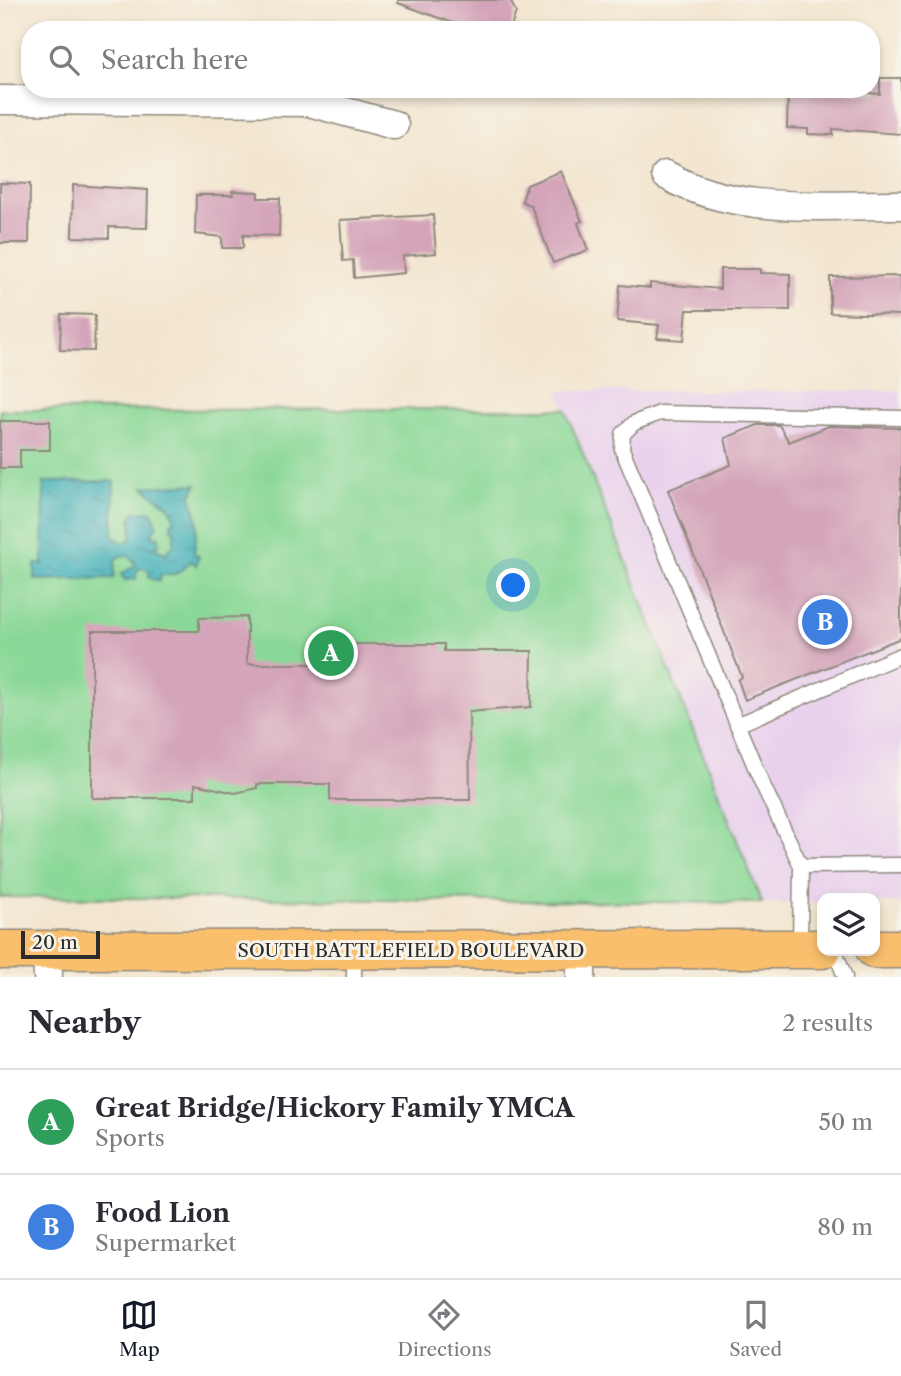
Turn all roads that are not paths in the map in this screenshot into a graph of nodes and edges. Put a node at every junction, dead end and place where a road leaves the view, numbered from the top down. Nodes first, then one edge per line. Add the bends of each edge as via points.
1 (0, 100) edge
2 (394, 125) dead end
3 (666, 175) dead end
4 (901, 205) edge
5 (901, 418) edge
6 (901, 654) edge
7 (737, 725) junction
8 (801, 866) junction
9 (901, 866) edge
10 (817, 941) edge
11 (880, 949) edge
12 (901, 949) edge
13 (0, 950) edge
14 (817, 950) edge
15 (825, 956) edge
16 (354, 963) edge
17 (581, 963) edge
18 (47, 964) edge
19 (845, 977) edge

1 - 2 street via 309,102
3 - 4 street via 703,194 737,202
5 - 7 lane via 660,414 634,423 623,435 622,449
6 - 7 lane
7 - 8 lane
8 - 9 lane
8 - 10 lane
11 - 12 main road
13 - 18 main road, SOUTH BATTLEFIELD BOULEVARD
14 - 17 main road, SOUTH BATTLEFIELD BOULEVARD
15 - 19 lane
16 - 17 main road, SOUTH BATTLEFIELD BOULEVARD
16 - 18 main road, SOUTH BATTLEFIELD BOULEVARD

